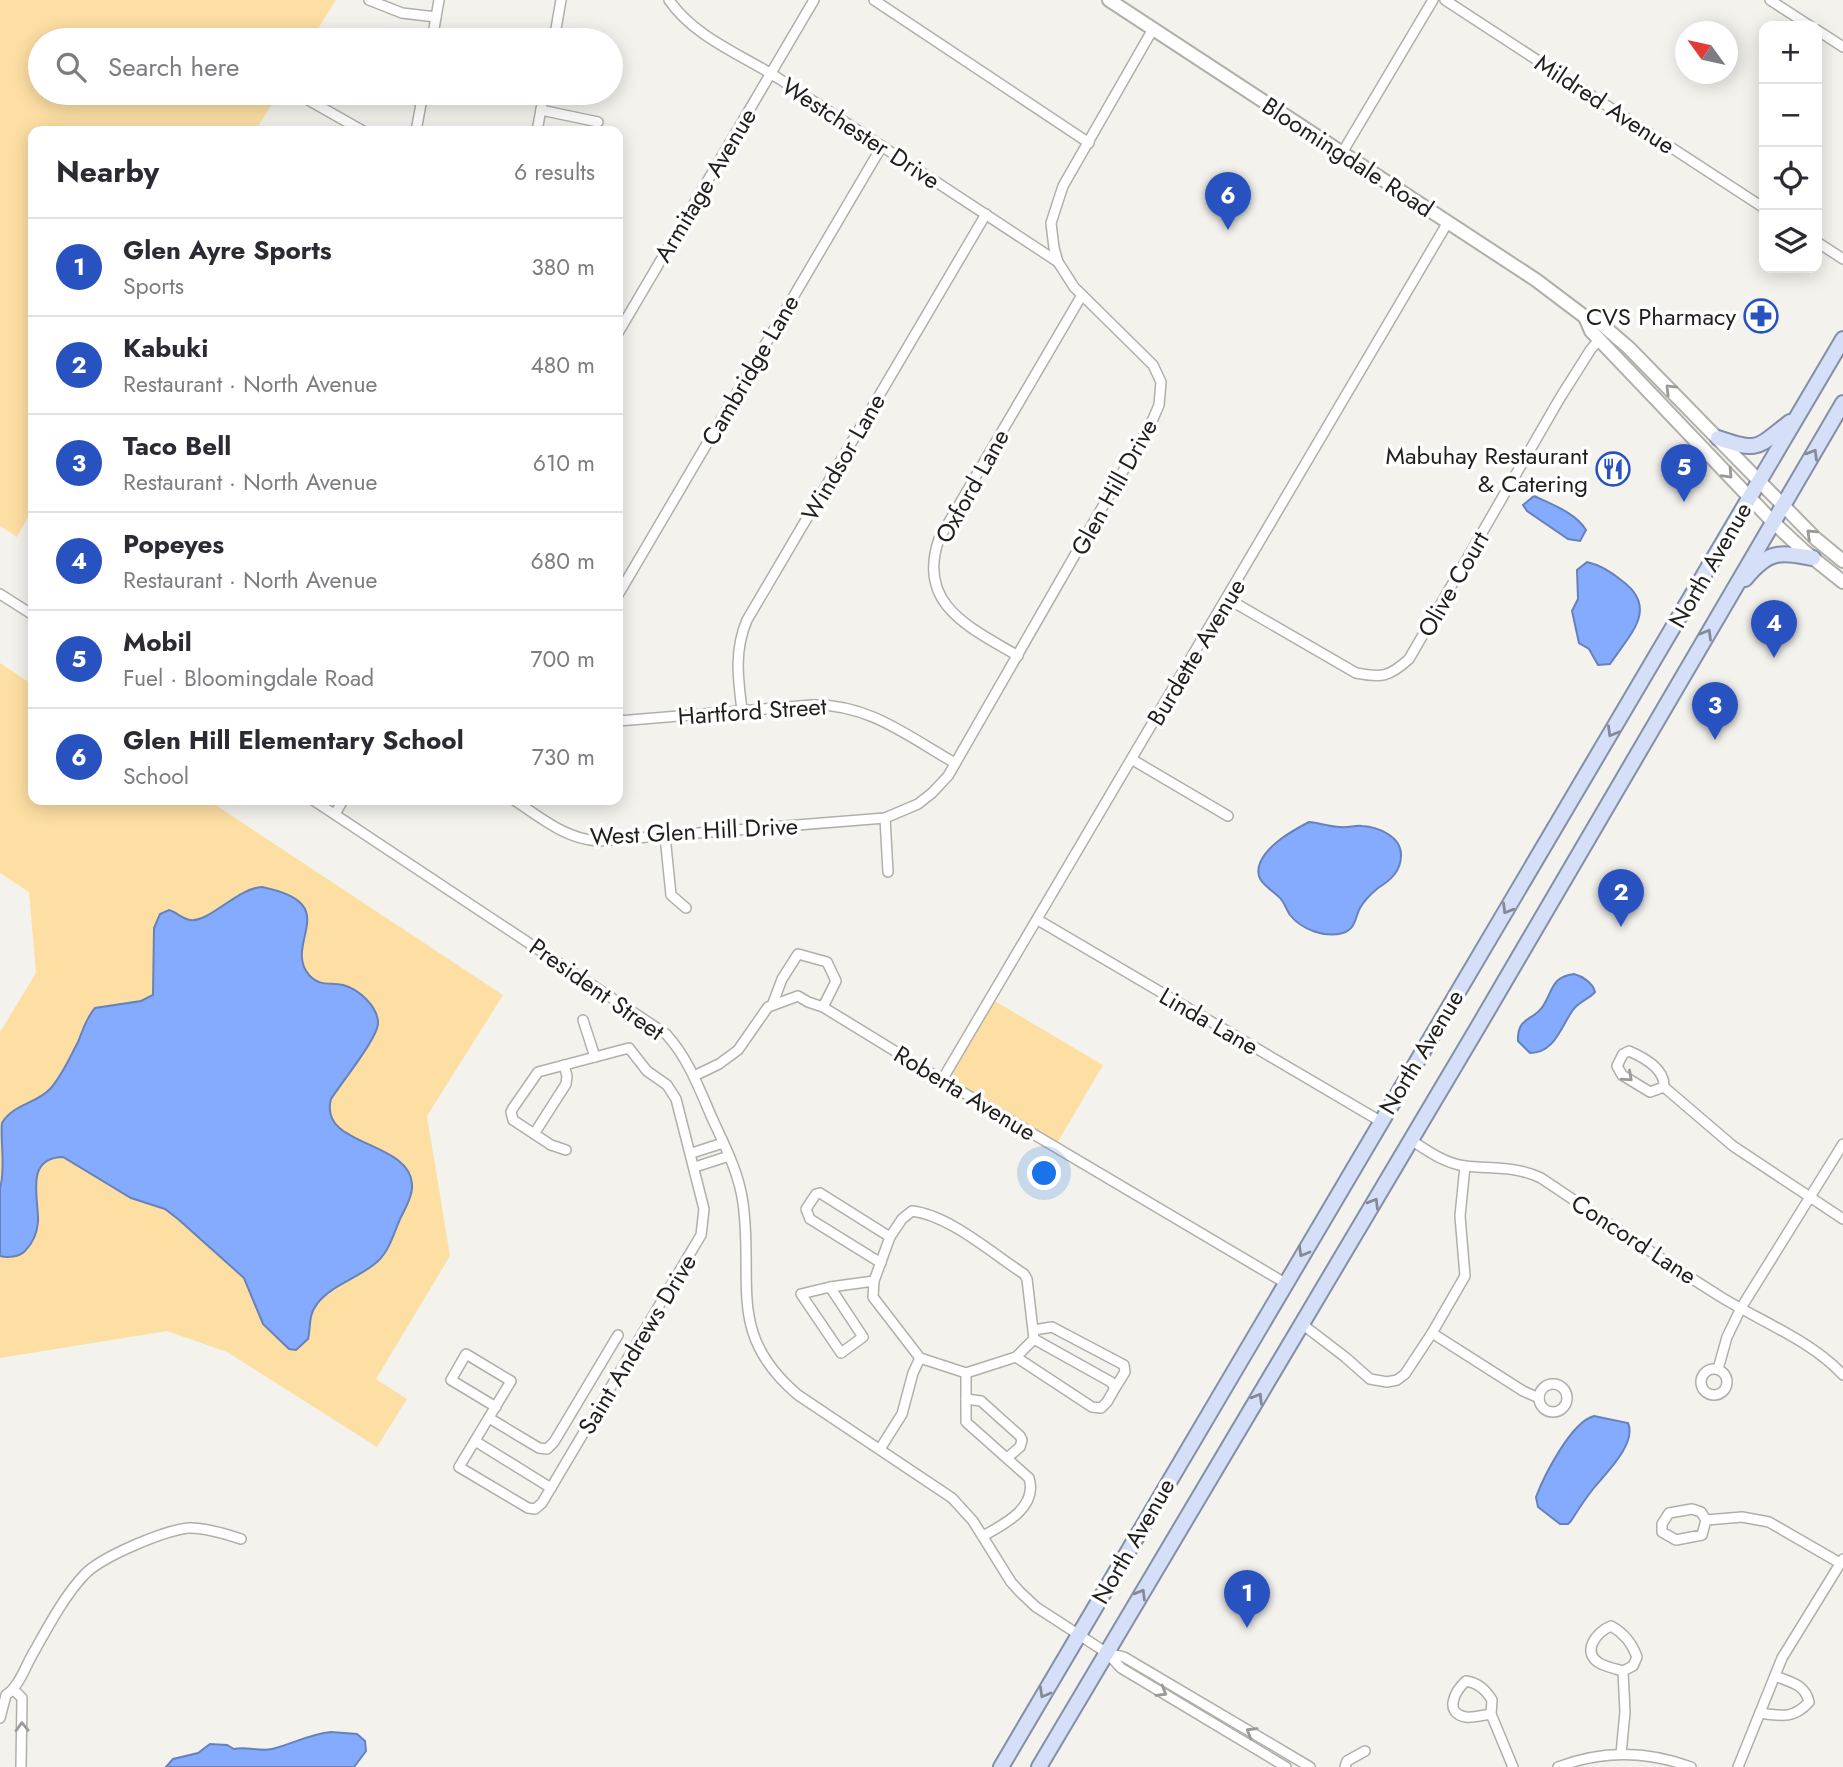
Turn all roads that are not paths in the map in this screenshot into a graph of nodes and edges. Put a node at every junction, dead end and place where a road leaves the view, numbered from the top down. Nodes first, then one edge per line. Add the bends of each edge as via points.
1 (369, 0) edge
2 (439, 0) edge
3 (561, 0) edge
4 (669, 0) edge
5 (814, 0) edge
6 (874, 0) edge
7 (1108, 0) edge
8 (1433, 0) edge
9 (1445, 0) edge
10 (1770, 0) edge
11 (436, 17) junction
12 (1802, 21) edge
13 (434, 28) edge
14 (556, 28) edge
15 (1153, 29) junction
16 (1822, 33) edge
17 (1843, 47) edge
18 (771, 74) junction
19 (317, 105) edge
20 (421, 105) edge
21 (542, 105) edge
22 (541, 110) junction
23 (598, 122) dead end
24 (354, 126) edge
25 (417, 126) edge
26 (538, 126) edge
27 (1089, 143) junction
28 (882, 146) junction
29 (1342, 153) junction
30 (1759, 205) edge
31 (986, 214) junction
32 (1448, 222) junction
33 (1822, 245) edge
34 (1843, 259) edge
35 (1058, 262) junction
36 (1082, 295) junction
37 (1585, 317) junction
38 (623, 325) edge
39 (1843, 338) edge
40 (1600, 339) junction
41 (1843, 403) edge
42 (1797, 417) junction
43 (1718, 438) junction
44 (1759, 482) junction
45 (1750, 496) junction
46 (1782, 505) junction
47 (1773, 522) junction
48 (1813, 558) junction
49 (1843, 561) edge
50 (1843, 582) edge
51 (623, 586) edge
52 (0, 594) edge
53 (1228, 599) junction
54 (1724, 604) junction
55 (28, 612) edge
56 (1018, 656) junction
57 (741, 710) junction
58 (623, 721) edge
59 (1133, 760) junction
60 (955, 763) junction
61 (321, 805) edge
62 (340, 805) edge
63 (522, 805) edge
64 (335, 814) junction
65 (1228, 816) dead end
66 (885, 818) junction
67 (665, 836) junction
68 (888, 872) dead end
69 (686, 908) dead end
70 (1038, 920) junction
71 (773, 1003) junction
72 (824, 1007) junction
73 (583, 1020) dead end
74 (595, 1057) junction
75 (564, 1065) junction
76 (694, 1076) junction
77 (942, 1080) junction
78 (1664, 1087) junction
79 (1380, 1121) junction
80 (534, 1134) junction
81 (1411, 1140) junction
82 (723, 1143) junction
83 (1843, 1144) edge
84 (566, 1150) dead end
85 (692, 1153) junction
86 (729, 1156) junction
87 (1465, 1166) junction
88 (695, 1167) junction
89 (1808, 1199) junction
90 (1843, 1219) edge
91 (890, 1237) junction
92 (880, 1263) junction
93 (874, 1281) junction
94 (1286, 1283) junction
95 (830, 1287) junction
96 (1741, 1308) junction
97 (1302, 1324) junction
98 (1432, 1333) junction
99 (1034, 1334) junction
100 (618, 1335) dead end
101 (1016, 1357) junction
102 (920, 1358) junction
103 (1718, 1370) dead end
104 (966, 1373) junction
105 (1843, 1375) edge
106 (1115, 1388) junction
107 (1539, 1398) dead end
108 (966, 1399) junction
109 (496, 1407) junction
110 (489, 1418) junction
111 (474, 1441) junction
112 (880, 1449) junction
113 (1008, 1457) junction
114 (551, 1488) junction
115 (1706, 1520) junction
116 (983, 1536) junction
117 (241, 1539) dead end
118 (1842, 1561) edge
119 (1078, 1634) junction
120 (1107, 1653) junction
121 (1623, 1671) junction
122 (1775, 1676) junction
123 (14, 1690) junction
124 (1760, 1713) junction
125 (1491, 1714) junction
126 (0, 1718) edge
127 (1365, 1751) dead end
128 (1621, 1754) junction
129 (21, 1767) edge
130 (1001, 1767) edge
131 (1039, 1767) edge
132 (1286, 1767) edge
133 (1310, 1767) edge
134 (1345, 1767) edge
135 (1513, 1767) edge
136 (1558, 1767) edge
137 (1691, 1767) edge
138 (1738, 1767) edge

1 - 11 street via 402,13
2 - 11 street
3 - 14 street
4 - 18 street, Westchester Drive via 695,29
5 - 18 street, Armitage Avenue
6 - 27 street
7 - 15 main road, Bloomingdale Road
8 - 29 street
9 - 30 street, Mildred Avenue
10 - 12 street
11 - 13 street
15 - 27 street, Glen Hill Drive
15 - 29 main road, Bloomingdale Road
16 - 17 street
18 - 28 street, Westchester Drive
18 - 38 street, Armitage Avenue
19 - 24 street
20 - 25 street
21 - 22 street
22 - 23 street
22 - 26 street
27 - 35 street, Glen Hill Drive via 1063,186 1051,223
28 - 31 street, Westchester Drive
28 - 51 street, Cambridge Lane
29 - 32 main road, Bloomingdale Road
31 - 35 street, Westchester Drive
31 - 57 street, Windsor Lane via 747,620 737,663
32 - 37 main road, Bloomingdale Road
32 - 53 street, Burdette Avenue
33 - 34 street
35 - 36 street, Glen Hill Drive
36 - 56 street, Glen Hill Drive via 1153,365 1161,382 1159,405
36 - 56 street, Oxford Lane via 939,539 935,556 935,580 949,611
37 - 40 main road, Bloomingdale Road
43 -> 37 main road, Bloomingdale Road via 1617,337
39 - 42 main road, North Avenue
40 -> 45 main road, Bloomingdale Road
40 - 53 street, Olive Court via 1560,398 1409,660 1395,672 1384,676 1356,673
46 -> 41 main road, North Avenue
42 - 43 main road via 1755,447
42 - 44 main road, North Avenue
43 - 44 main road, Bloomingdale Road
44 - 45 main road, North Avenue
44 - 46 main road, Bloomingdale Road
45 - 47 main road, Bloomingdale Road
45 -> 79 main road, North Avenue
46 - 47 main road, North Avenue
49 -> 46 main road, Bloomingdale Road
47 - 48 main road, Bloomingdale Road
47 - 54 main road, North Avenue
48 - 50 main road, Bloomingdale Road
48 - 54 main road via 1782,553 1767,557
52 - 55 street
53 - 59 street, Burdette Avenue
81 -> 54 main road, North Avenue
56 - 60 street, Glen Hill Drive
57 - 58 street, Hartford Street
57 - 60 street, Hartford Street via 843,706 870,714
59 - 65 street
59 - 70 street, Burdette Avenue
60 - 66 street, Glen Hill Drive via 926,799
61 - 64 street, President Street
62 - 64 street
63 - 67 street, West Glen Hill Drive via 582,839
64 - 76 street, President Street via 654,1024 677,1046
66 - 67 street, West Glen Hill Drive
66 - 68 street
67 - 69 street via 671,895
70 - 77 street, Burdette Avenue
70 - 79 street, Linda Lane
71 - 72 street, Roberta Avenue via 798,996
71 - 72 street via 798,954 827,962 836,981
71 - 76 street via 738,1050
72 - 77 street, Roberta Avenue
73 - 74 street
74 - 75 street
74 - 85 street, Saint Andrews Drive via 629,1048 647,1071 671,1090
75 - 80 street via 566,1084
75 - 80 street via 538,1072 511,1112 513,1120
76 - 82 street, President Street
77 - 94 street, Roberta Avenue
78 -> 78 street via 1665,1078 1650,1063 1629,1051 1623,1054 1617,1066 1622,1075 1650,1091
78 - 89 street via 1733,1146
79 -> 94 main road, North Avenue
80 - 84 street
81 - 87 street, Concord Lane via 1437,1157
97 -> 81 main road, North Avenue
82 - 85 street
82 - 86 street, President Street
83 - 89 street
85 - 88 street, Saint Andrews Drive
86 - 88 street
86 - 112 street, President Street via 743,1203 747,1315 763,1357 798,1395
87 - 96 street, Concord Lane via 1518,1169 1541,1178
87 - 98 street via 1460,1216 1465,1276
88 - 114 street, Saint Andrews Drive via 704,1209 701,1236
89 - 90 street
89 - 96 street
91 - 92 street
91 - 92 street via 820,1193 806,1209 810,1219
91 - 99 street via 912,1211 978,1243 1024,1274
92 - 93 street
93 - 95 street
93 - 102 street via 873,1297
94 - 119 main road, North Avenue
95 - 95 street via 801,1294 841,1353 863,1337
96 - 103 street
96 - 105 street, Concord Lane via 1784,1332
97 - 98 street via 1370,1379 1380,1382 1405,1374
120 -> 97 main road, North Avenue
98 - 107 street
99 - 101 street
99 - 106 street
99 - 106 street via 1052,1328 1124,1365
100 - 110 street via 547,1449
101 - 104 street
101 - 106 street via 1092,1407 1101,1408
102 - 104 street
102 - 112 street via 902,1414
104 - 108 street
108 - 113 street via 966,1422
108 - 113 street via 981,1401 1020,1436 1020,1447
109 - 109 street via 451,1380 466,1354 511,1381
109 - 110 street
110 - 111 street
111 - 114 street
111 - 114 street, Saint Andrews Drive via 459,1467 528,1508 542,1503
112 - 116 street, President Street via 952,1498
113 - 116 street via 1029,1478 1030,1497 1015,1518
115 - 115 street via 1692,1508 1668,1513 1662,1532 1676,1540 1702,1535
115 - 118 street via 1763,1520
116 - 119 street, President Street via 1020,1592
117 - 123 street via 189,1528 102,1561 71,1593
118 - 122 street
119 - 120 street, President Street
119 -> 130 main road, North Avenue
120 - 131 main road, North Avenue
120 -> 132 street, President Street via 1121,1668
133 -> 120 street, President Street via 1124,1657
121 - 121 street via 1591,1656 1593,1642 1611,1626 1627,1638 1637,1657 1633,1666
121 - 128 street
122 - 124 street
122 - 124 street via 1800,1686 1809,1702 1792,1714
123 - 126 street via 6,1695
129 -> 123 street via 22,1698
124 - 138 street
125 - 125 street via 1467,1717 1455,1711 1455,1692 1465,1681 1474,1682 1492,1700
125 - 135 street
127 - 134 street
128 - 136 street
128 - 137 street via 1659,1757

